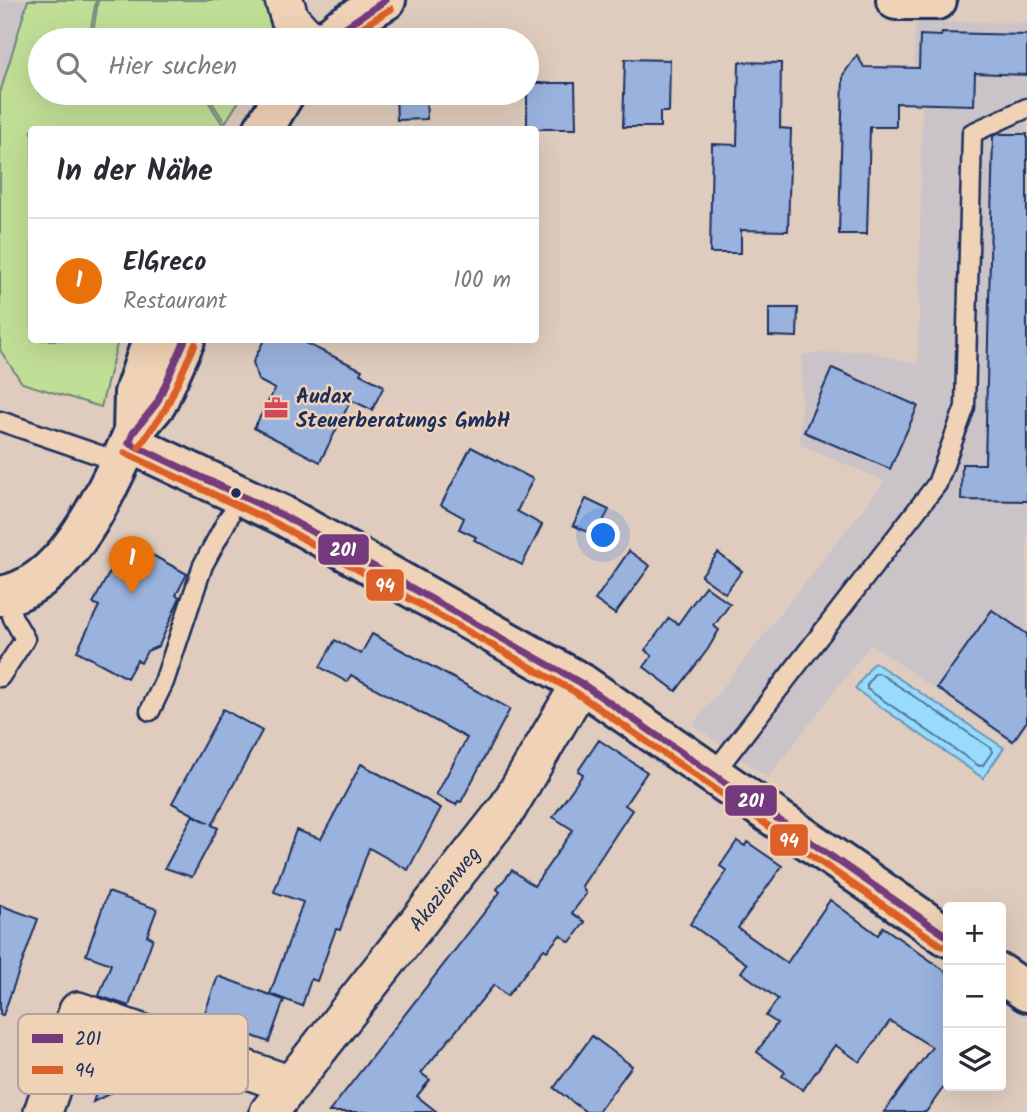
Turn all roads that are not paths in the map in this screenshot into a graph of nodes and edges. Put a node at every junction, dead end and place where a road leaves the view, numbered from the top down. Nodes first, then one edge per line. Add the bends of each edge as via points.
1 (284, 0) edge
2 (386, 0) edge
3 (896, 0) edge
4 (937, 0) edge
5 (298, 28) edge
6 (340, 28) edge
7 (278, 105) edge
8 (1027, 108) edge
9 (265, 126) edge
10 (151, 343) edge
11 (184, 343) edge
12 (0, 421) edge
13 (127, 446) junction
14 (229, 517) dead end
15 (3, 596) edge
16 (0, 677) edge
17 (581, 683) junction
18 (150, 711) dead end
19 (713, 774) junction
20 (943, 934) edge
21 (1006, 977) edge
22 (1027, 992) edge
23 (248, 1085) edge
24 (49, 1094) edge
25 (280, 1099) edge
26 (43, 1112) edge

1 - 5 street
2 - 6 street
3 - 4 street
7 - 9 street
8 - 19 lane via 972,133 965,407 937,484
10 - 13 street via 134,393
11 - 13 street via 157,403
12 - 13 lane
13 - 15 street via 76,542 54,568
13 - 17 street via 282,516
14 - 18 lane via 203,565
15 - 16 lane via 26,639
17 - 19 street
17 - 25 street, Akazienweg via 507,809
19 - 20 street
21 - 22 street
23 - 25 street, Akazienweg
24 - 26 street, Akazienweg

